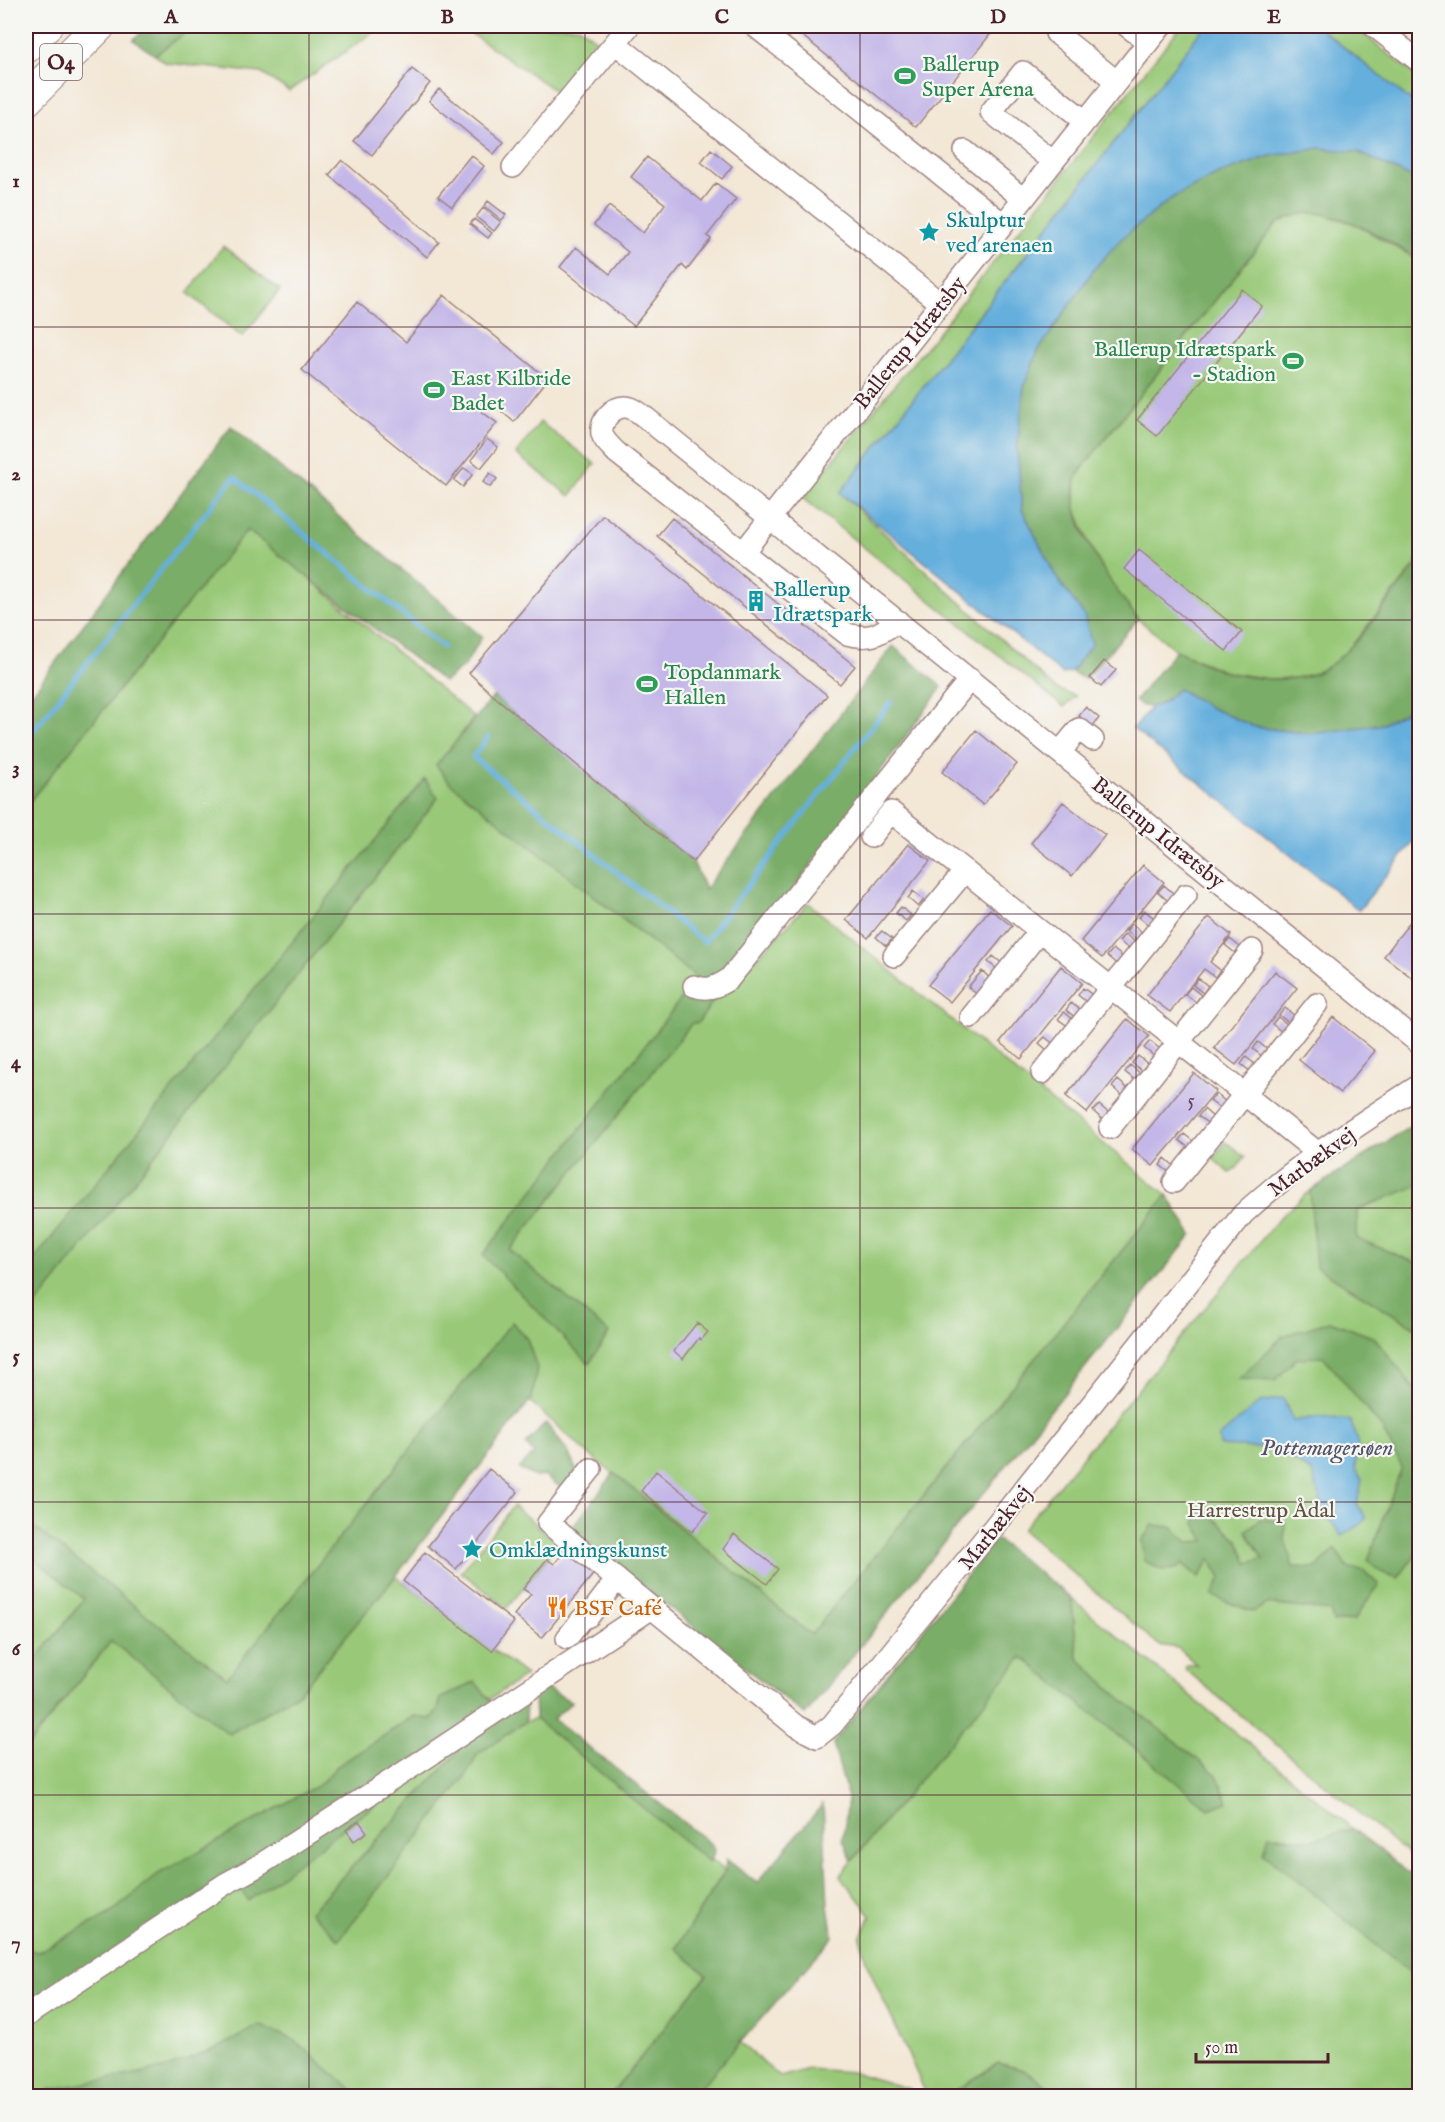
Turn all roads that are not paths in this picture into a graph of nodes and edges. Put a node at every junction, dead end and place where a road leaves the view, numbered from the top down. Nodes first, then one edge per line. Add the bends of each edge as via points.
1 (46, 26) edge
2 (99, 26) edge
3 (629, 26) edge
4 (755, 26) edge
5 (1062, 26) edge
6 (1127, 26) edge
7 (1374, 26) edge
8 (1154, 34) edge
9 (615, 43) junction
10 (26, 47) edge
11 (1419, 62) edge
12 (1116, 81) junction
13 (26, 100) edge
14 (1085, 121) junction
15 (965, 151) dead end
16 (1053, 161) junction
17 (513, 167) dead end
18 (1023, 199) junction
19 (1003, 224) junction
20 (940, 303) junction
21 (770, 517) junction
22 (744, 551) junction
23 (898, 621) junction
24 (970, 679) junction
25 (1093, 741) dead end
26 (1060, 752) junction
27 (871, 837) dead end
28 (965, 871) junction
29 (1186, 895) dead end
30 (1040, 931) junction
31 (1252, 950) dead end
32 (894, 956) dead end
33 (694, 986) dead end
34 (1111, 987) junction
35 (1317, 1004) dead end
36 (971, 1017) dead end
37 (1179, 1042) junction
38 (1419, 1044) edge
39 (1042, 1073) dead end
40 (1419, 1085) edge
41 (1245, 1094) junction
42 (1110, 1128) dead end
43 (1318, 1153) junction
44 (1174, 1182) dead end
45 (591, 1469) dead end
46 (617, 1579) junction
47 (652, 1608) junction
48 (567, 1638) dead end
49 (26, 2016) edge

1 - 10 highway, O4
2 - 13 highway, O4
3 - 9 street
4 - 19 street
5 - 12 street via 1056,33
6 - 8 street
7 - 11 street
8 - 12 street, Ballerup Idrætsby
9 - 17 street
9 - 20 street
12 - 14 street, Ballerup Idrætsby
14 - 16 street, Ballerup Idrætsby
14 - 16 street via 1023,72 991,112
15 - 18 street
16 - 18 street, Ballerup Idrætsby
18 - 19 street, Ballerup Idrætsby
19 - 20 street, Ballerup Idrætsby
20 - 21 street, Ballerup Idrætsby
21 - 22 street
21 - 22 street, Ballerup Idrætsby via 635,409 625,407 608,415 602,425 603,435 617,453
21 - 23 street, Ballerup Idrætsby
22 - 23 street, Ballerup Idrætsby via 847,634 864,638
23 - 24 street, Ballerup Idrætsby
24 - 26 street, Ballerup Idrætsby
24 - 33 street via 729,979 719,986
25 - 26 street via 1079,729
26 - 38 street, Ballerup Idrætsby
27 - 28 street via 891,812
28 - 30 street
28 - 32 street
29 - 34 street
30 - 34 street
30 - 36 street
31 - 37 street
34 - 37 street
34 - 39 street
35 - 41 street
37 - 41 street
37 - 42 street
40 - 43 street, Marbækvej
41 - 43 street
41 - 44 street
43 - 47 street, Marbækvej via 1243,1214 994,1527 832,1725 817,1737 796,1726
45 - 46 street, Marbækvej via 548,1523
46 - 47 street, Marbækvej
46 - 48 street
47 - 49 street

